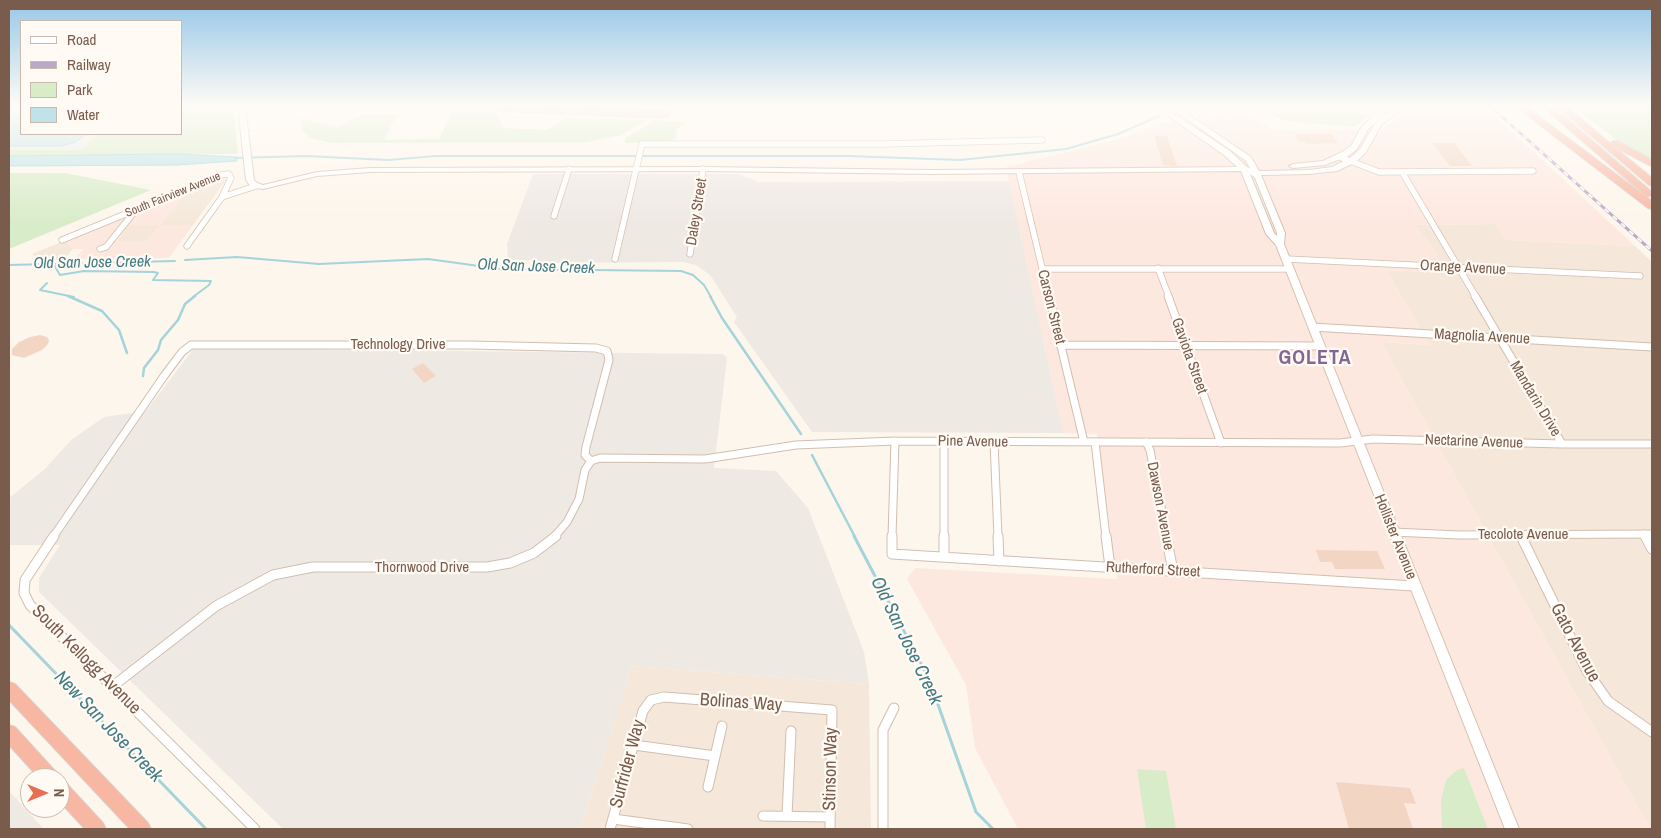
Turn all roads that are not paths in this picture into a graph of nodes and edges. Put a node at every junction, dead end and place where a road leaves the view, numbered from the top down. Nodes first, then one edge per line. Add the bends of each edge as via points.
1 (245, 145) edge
2 (642, 145) edge
3 (1217, 145) edge
4 (1229, 145) edge
5 (1354, 145) edge
6 (1366, 145) edge
7 (1572, 145) edge
8 (1592, 145) edge
9 (1607, 145) edge
10 (1619, 145) edge
11 (1340, 157) junction
12 (1350, 162) junction
13 (1652, 163) edge
14 (636, 166) junction
15 (569, 170) junction
16 (703, 170) junction
17 (1244, 170) junction
18 (1255, 170) junction
19 (1533, 171) dead end
20 (1019, 172) junction
21 (1402, 172) junction
22 (1652, 183) edge
23 (256, 186) junction
24 (1652, 196) edge
25 (222, 197) junction
26 (1652, 206) edge
27 (136, 210) junction
28 (554, 216) dead end
29 (62, 240) dead end
30 (1280, 244) junction
31 (187, 246) dead end
32 (100, 249) dead end
33 (690, 254) dead end
34 (615, 259) dead end
35 (1286, 259) junction
36 (1158, 268) junction
37 (1458, 268) junction
38 (1042, 269) junction
39 (1290, 269) junction
40 (1640, 276) dead end
41 (1312, 327) junction
42 (1499, 338) junction
43 (1060, 344) junction
44 (191, 345) joint
45 (1185, 345) junction
46 (1320, 346) junction
47 (1652, 347) edge
48 (605, 350) joint
49 (944, 441) junction
50 (1357, 441) junction
51 (895, 442) junction
52 (994, 442) junction
53 (1084, 442) junction
54 (1095, 442) junction
55 (1146, 442) junction
56 (1221, 443) junction
57 (1562, 444) junction
58 (1652, 444) edge
59 (591, 462) junction
60 (1393, 532) junction
61 (1648, 534) edge
62 (1521, 536) junction
63 (1652, 549) edge
64 (944, 557) junction
65 (999, 561) junction
66 (1110, 567) junction
67 (1173, 571) junction
68 (1414, 586) junction
69 (113, 686) junction
70 (9, 689) edge
71 (652, 700) joint
72 (894, 708) dead end
73 (832, 710) joint
74 (722, 726) dead end
75 (791, 732) dead end
76 (1652, 732) edge
77 (9, 733) edge
78 (634, 745) junction
79 (715, 756) junction
80 (41, 768) edge
81 (708, 787) dead end
82 (70, 800) edge
83 (764, 816) dead end
84 (787, 816) junction
85 (830, 817) junction
86 (613, 819) junction
87 (97, 829) edge
88 (142, 829) edge
89 (255, 829) edge
90 (610, 829) edge
91 (688, 829) edge
92 (830, 829) edge
93 (883, 829) edge
94 (1512, 829) edge

1 - 23 main road via 251,182
2 - 14 street
3 - 17 main road, Hollister Avenue
4 - 18 main road, Hollister Avenue via 1239,151
5 - 11 main road, South Fairview Avenue
6 - 12 main road, South Fairview Avenue
7 - 26 highway
8 - 24 highway
9 - 22 highway
10 - 13 highway
11 - 12 street
11 - 18 main road, South Fairview Avenue via 1317,165
12 - 18 main road, South Fairview Avenue via 1330,170
12 - 21 street via 1379,172
14 - 15 main road, South Fairview Avenue
14 - 16 main road, South Fairview Avenue
14 - 34 street
15 - 23 main road, South Fairview Avenue via 352,171
15 - 28 street
16 - 20 main road, South Fairview Avenue
16 - 33 street, Daley Street
17 - 18 main road, South Fairview Avenue
17 - 20 main road, South Fairview Avenue
17 - 30 main road, Hollister Avenue via 1270,234
18 - 30 main road, Hollister Avenue via 1281,233
19 - 21 street
20 - 38 street, Carson Street
21 - 37 street, Mandarin Drive
23 - 25 street, South Fairview Avenue
25 - 27 street, South Fairview Avenue via 231,178 228,174 220,174
25 - 31 street
27 - 29 street, South Fairview Avenue
27 - 32 street
30 - 35 main road, Hollister Avenue
35 - 37 street, Orange Avenue
35 - 39 main road, Hollister Avenue
36 - 38 street
36 - 39 street
36 - 45 street, Gaviota Street
37 - 40 street, Orange Avenue
37 - 42 street, Mandarin Drive
38 - 43 street, Carson Street
39 - 41 main road, Hollister Avenue
41 - 42 street, Magnolia Avenue
41 - 46 main road, Hollister Avenue
42 - 47 street, Magnolia Avenue
42 - 57 street, Mandarin Drive
43 - 45 street
43 - 53 street, Carson Street
44 - 48 street, Technology Drive via 470,345
44 - 69 street, South Kellogg Avenue via 164,376 25,580 23,590 30,605
45 - 46 street
45 - 56 street, Gaviota Street
46 - 50 main road, Hollister Avenue
48 - 59 street, Thornwood Drive via 609,360 585,455
49 - 51 street, Pine Avenue
49 - 52 street, Pine Avenue
49 - 64 street
50 - 56 street, Pine Avenue
50 - 57 street, Nectarine Avenue
50 - 60 main road, Hollister Avenue
51 - 59 street, Pine Avenue via 796,445 705,459 600,458
51 - 64 street, Rutherford Street via 892,554
52 - 53 street, Pine Avenue
52 - 65 street
53 - 54 street, Pine Avenue
54 - 55 street, Pine Avenue
54 - 66 street
55 - 56 street, Pine Avenue
55 - 67 street, Dawson Avenue
57 - 58 street, Nectarine Avenue
59 - 69 street, Thornwood Drive via 585,470 579,499 568,522 548,544 522,560 486,567 313,567 273,575 216,606
60 - 62 street, Tecolote Avenue
60 - 68 main road, Hollister Avenue
61 - 62 street, Tecolote Avenue
61 - 63 street
62 - 76 street, Gato Avenue via 1587,671 1608,701
64 - 65 street, Rutherford Street
65 - 66 street, Rutherford Street
66 - 67 street, Rutherford Street
67 - 68 street, Rutherford Street
68 - 94 main road, Hollister Avenue
69 - 89 street, South Kellogg Avenue
70 - 88 highway
71 - 73 street, Bolinas Way via 664,697
71 - 78 street, Surfrider Way via 643,711
72 - 93 street via 882,730
73 - 85 street, Stinson Way
74 - 79 street
75 - 84 street
77 - 80 highway
78 - 79 street
78 - 86 street, Surfrider Way
79 - 81 street
82 - 87 highway
83 - 84 street
84 - 85 street
85 - 92 street, Stinson Way
86 - 90 street, Surfrider Way
86 - 91 street

